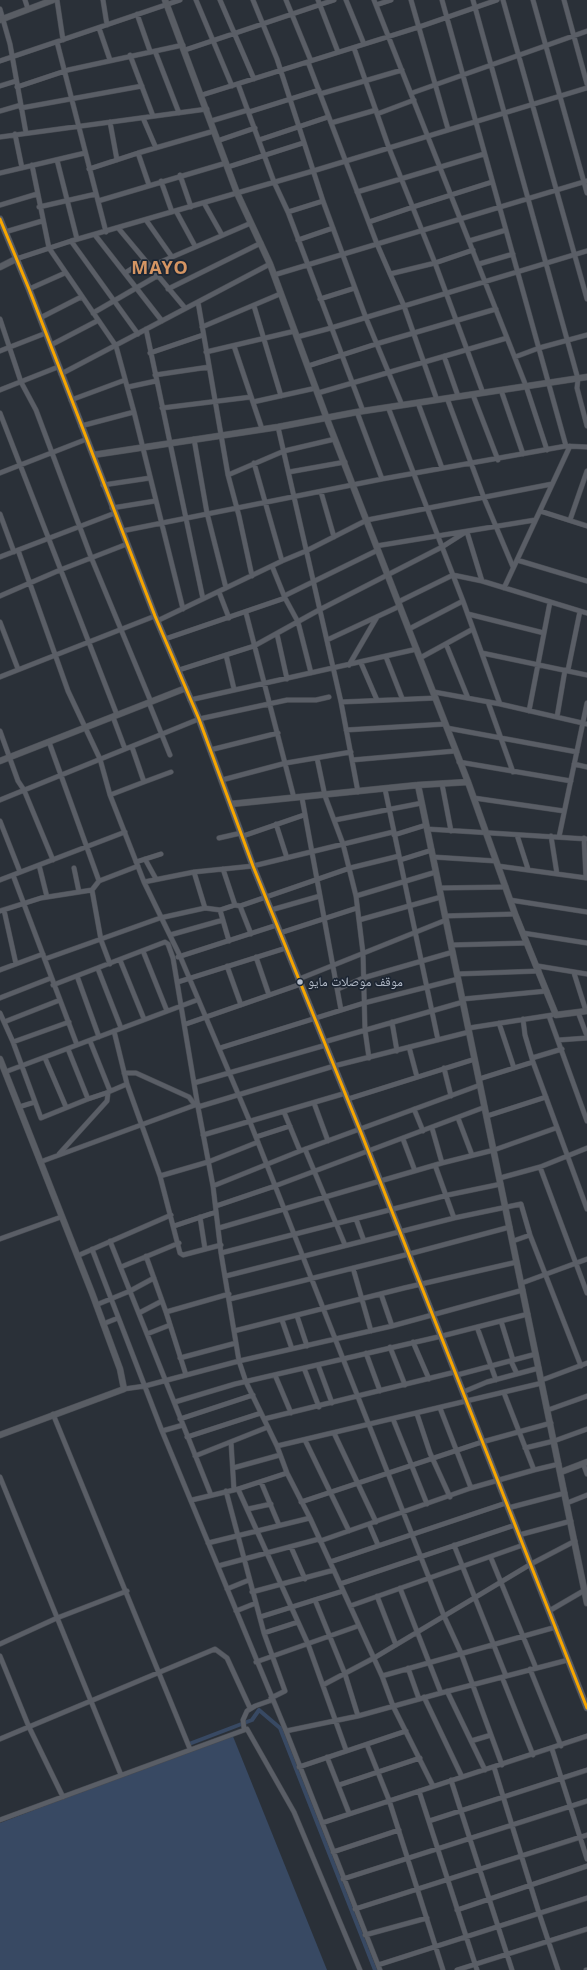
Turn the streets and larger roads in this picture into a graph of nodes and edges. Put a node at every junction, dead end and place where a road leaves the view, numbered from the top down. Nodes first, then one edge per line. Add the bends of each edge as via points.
1 (25, 0) edge
2 (53, 0) edge
3 (57, 0) edge
4 (103, 0) edge
5 (180, 0) edge
6 (196, 0) edge
7 (220, 0) edge
8 (253, 0) edge
9 (286, 0) edge
10 (334, 0) edge
11 (346, 0) edge
12 (391, 0) edge
13 (411, 0) edge
14 (442, 0) edge
15 (472, 0) edge
16 (497, 0) edge
17 (503, 0) edge
18 (533, 0) edge
19 (564, 0) edge
20 (166, 2) edge
21 (319, 2) edge
22 (375, 3) edge
23 (475, 8) junction
24 (0, 9) edge
25 (28, 9) junction
26 (137, 14) junction
27 (292, 15) junction
28 (447, 18) junction
29 (2, 20) edge
30 (263, 24) junction
31 (107, 25) junction
32 (419, 27) junction
33 (99, 28) junction
34 (587, 31) edge
35 (235, 33) junction
36 (573, 35) junction
37 (389, 37) junction
38 (63, 40) junction
39 (213, 40) junction
40 (57, 42) junction
41 (364, 44) junction
42 (545, 45) junction
43 (184, 47) junction
44 (354, 48) junction
45 (152, 51) junction
46 (338, 52) junction
47 (130, 55) junction
48 (518, 56) junction
49 (12, 57) junction
50 (110, 60) junction
51 (0, 61) edge
52 (309, 61) junction
53 (490, 65) junction
54 (281, 70) junction
55 (402, 70) junction
56 (64, 71) junction
57 (464, 75) junction
58 (254, 79) junction
59 (364, 80) junction
60 (16, 81) junction
61 (238, 84) junction
62 (587, 84) edge
63 (435, 85) junction
64 (0, 86) edge
65 (142, 86) junction
66 (232, 86) junction
67 (17, 87) junction
68 (587, 88) edge
69 (319, 92) junction
70 (412, 93) junction
71 (202, 95) junction
72 (560, 96) junction
73 (71, 98) junction
74 (290, 100) junction
75 (414, 100) junction
76 (531, 104) junction
77 (21, 106) junction
78 (207, 109) junction
79 (0, 110) edge
80 (248, 111) junction
81 (376, 112) junction
82 (504, 112) junction
83 (180, 113) junction
84 (154, 116) junction
85 (328, 116) junction
86 (143, 118) junction
87 (211, 121) junction
88 (475, 121) junction
89 (110, 122) junction
90 (331, 123) junction
91 (78, 126) junction
92 (298, 127) junction
93 (255, 128) junction
94 (448, 129) junction
95 (214, 131) junction
96 (26, 133) junction
97 (15, 134) junction
98 (428, 135) junction
99 (0, 137) edge
100 (259, 140) junction
101 (217, 141) junction
102 (303, 143) junction
103 (156, 148) junction
104 (389, 148) junction
105 (85, 153) junction
106 (138, 153) junction
107 (484, 154) junction
108 (264, 156) junction
109 (57, 160) junction
110 (117, 160) junction
111 (345, 161) junction
112 (32, 165) junction
113 (227, 165) junction
114 (441, 167) junction
115 (22, 168) junction
116 (89, 169) junction
117 (313, 171) junction
118 (0, 172) edge
119 (180, 175) junction
120 (401, 179) junction
121 (161, 181) junction
122 (274, 182) junction
123 (492, 182) junction
124 (585, 182) edge
125 (149, 184) junction
126 (556, 190) junction
127 (357, 192) junction
128 (237, 193) junction
129 (587, 193) edge
130 (37, 194) junction
131 (96, 194) junction
132 (452, 194) junction
133 (528, 198) junction
134 (323, 200) junction
135 (67, 201) junction
136 (98, 201) junction
137 (204, 203) junction
138 (0, 205) edge
139 (499, 206) junction
140 (39, 207) junction
141 (191, 207) junction
142 (412, 207) junction
143 (174, 212) junction
144 (288, 212) junction
145 (461, 218) junction
146 (0, 219) edge
147 (146, 220) junction
148 (42, 221) junction
149 (369, 222) junction
150 (251, 223) junction
151 (333, 228) junction
152 (119, 229) junction
153 (422, 230) junction
154 (506, 230) junction
155 (5, 232) junction
156 (106, 232) junction
157 (96, 235) junction
158 (222, 235) junction
159 (77, 239) junction
160 (298, 240) junction
161 (70, 241) junction
162 (469, 241) junction
163 (261, 243) junction
164 (377, 244) junction
165 (195, 246) junction
166 (48, 248) junction
167 (473, 250) junction
168 (587, 251) edge
169 (343, 254) junction
170 (513, 254) junction
171 (575, 254) junction
172 (172, 257) junction
173 (16, 259) junction
174 (144, 261) junction
175 (435, 263) junction
176 (547, 263) junction
177 (270, 264) junction
178 (479, 264) junction
179 (307, 265) junction
180 (0, 267) edge
181 (149, 267) junction
182 (518, 272) junction
183 (65, 273) junction
184 (125, 273) junction
185 (390, 274) junction
186 (274, 275) junction
187 (157, 276) junction
188 (486, 282) junction
189 (137, 288) junction
190 (168, 288) junction
191 (355, 288) junction
192 (29, 289) junction
193 (446, 293) junction
194 (280, 294) junction
195 (81, 297) junction
196 (320, 299) junction
197 (587, 299) edge
198 (114, 302) junction
199 (198, 302) junction
200 (254, 306) junction
201 (404, 306) junction
202 (185, 308) junction
203 (496, 309) junction
204 (93, 313) junction
205 (40, 318) junction
206 (366, 318) junction
207 (0, 319) edge
208 (97, 321) junction
209 (162, 321) junction
210 (456, 321) junction
211 (202, 327) junction
212 (331, 328) junction
213 (146, 329) junction
214 (46, 333) junction
215 (413, 333) junction
216 (138, 334) junction
217 (296, 334) junction
218 (203, 335) junction
219 (587, 336) edge
220 (264, 338) junction
221 (507, 338) junction
222 (567, 341) junction
223 (376, 344) junction
224 (51, 346) junction
225 (116, 346) junction
226 (234, 346) junction
227 (9, 347) junction
228 (539, 348) junction
229 (467, 349) junction
230 (0, 351) edge
231 (206, 352) junction
232 (150, 353) junction
233 (342, 355) junction
234 (444, 356) junction
235 (515, 357) junction
236 (422, 362) junction
237 (308, 366) junction
238 (58, 367) junction
239 (209, 367) junction
240 (388, 372) junction
241 (61, 374) junction
242 (155, 375) junction
243 (587, 377) edge
244 (578, 379) junction
245 (125, 380) junction
246 (156, 381) junction
247 (21, 382) junction
248 (548, 382) junction
249 (352, 383) junction
250 (526, 386) junction
251 (128, 387) junction
252 (0, 390) edge
253 (501, 390) junction
254 (317, 391) junction
255 (483, 393) junction
256 (474, 394) junction
257 (281, 396) junction
258 (458, 396) junction
259 (251, 397) junction
260 (447, 398) junction
261 (71, 400) junction
262 (437, 400) junction
263 (215, 401) junction
264 (253, 402) junction
265 (418, 403) junction
266 (402, 405) junction
267 (388, 407) junction
268 (162, 408) junction
269 (134, 412) junction
270 (360, 412) junction
271 (0, 413) edge
272 (327, 419) junction
273 (81, 426) junction
274 (587, 426) edge
275 (278, 427) junction
276 (262, 429) junction
277 (222, 435) junction
278 (87, 439) junction
279 (194, 439) junction
280 (335, 439) junction
281 (170, 443) junction
282 (568, 446) junction
283 (142, 447) junction
284 (587, 447) edge
285 (547, 450) junction
286 (284, 451) junction
287 (53, 452) junction
288 (523, 454) junction
289 (93, 455) junction
290 (498, 460) junction
291 (345, 462) junction
292 (254, 463) junction
293 (470, 463) junction
294 (19, 465) junction
295 (442, 468) junction
296 (587, 471) edge
297 (289, 472) junction
298 (0, 473) edge
299 (414, 473) junction
300 (228, 475) junction
301 (150, 478) junction
302 (382, 479) junction
303 (353, 484) junction
304 (552, 484) junction
305 (103, 485) junction
306 (321, 492) junction
307 (294, 497) junction
308 (484, 498) junction
309 (155, 501) junction
310 (265, 502) junction
311 (236, 507) junction
312 (427, 508) junction
313 (114, 510) junction
314 (540, 511) junction
315 (208, 513) junction
316 (0, 514) edge
317 (185, 518) junction
318 (367, 520) junction
319 (535, 520) junction
320 (570, 520) junction
321 (161, 522) junction
322 (495, 526) junction
323 (587, 526) edge
324 (79, 527) junction
325 (122, 531) junction
326 (465, 533) junction
327 (438, 535) junction
328 (334, 538) junction
329 (48, 540) junction
330 (127, 544) junction
331 (442, 547) junction
332 (377, 548) junction
333 (16, 551) junction
334 (306, 551) junction
335 (0, 557) edge
336 (91, 558) junction
337 (517, 560) junction
338 (282, 561) junction
339 (272, 566) junction
340 (513, 567) junction
341 (60, 570) junction
342 (388, 574) junction
343 (453, 575) junction
344 (252, 576) junction
345 (313, 581) junction
346 (482, 581) junction
347 (587, 581) edge
348 (30, 583) junction
349 (226, 588) junction
350 (504, 588) junction
351 (219, 592) junction
352 (0, 596) edge
353 (285, 597) junction
354 (203, 599) junction
355 (463, 601) junction
356 (550, 602) junction
357 (399, 604) junction
358 (183, 609) junction
359 (319, 610) junction
360 (580, 611) junction
361 (246, 613) junction
362 (587, 613) edge
363 (468, 614) junction
364 (377, 617) junction
365 (156, 618) junction
366 (229, 618) junction
367 (0, 622) edge
368 (298, 622) junction
369 (122, 629) junction
370 (409, 629) junction
371 (473, 629) junction
372 (544, 632) junction
373 (277, 634) junction
374 (165, 639) junction
375 (327, 640) junction
376 (89, 642) junction
377 (446, 644) junction
378 (254, 646) junction
379 (417, 649) junction
380 (482, 653) junction
381 (226, 655) junction
382 (55, 656) junction
383 (386, 658) junction
384 (420, 658) junction
385 (361, 663) junction
386 (538, 664) junction
387 (349, 665) junction
388 (333, 668) junction
389 (18, 669) junction
390 (179, 670) junction
391 (567, 670) junction
392 (311, 673) junction
393 (587, 675) edge
394 (0, 677) edge
395 (287, 679) junction
396 (264, 683) junction
397 (186, 688) junction
398 (234, 689) junction
399 (435, 695) junction
400 (329, 697) dead end
401 (402, 698) junction
402 (468, 698) junction
403 (190, 700) junction
404 (376, 700) junction
405 (150, 702) junction
406 (341, 702) junction
407 (488, 702) junction
408 (587, 703) edge
409 (500, 704) junction
410 (270, 705) junction
411 (529, 711) junction
412 (115, 716) junction
413 (557, 717) junction
414 (199, 719) junction
415 (585, 723) edge
416 (446, 726) junction
417 (86, 727) junction
418 (346, 730) junction
419 (0, 731) edge
420 (278, 733) junction
421 (160, 735) junction
422 (500, 737) junction
423 (49, 742) junction
424 (132, 747) junction
425 (125, 749) junction
426 (210, 750) junction
427 (455, 751) junction
428 (351, 752) junction
429 (577, 752) junction
430 (170, 755) dead end
431 (10, 757) junction
432 (317, 758) junction
433 (100, 759) junction
434 (352, 760) junction
435 (0, 761) edge
436 (459, 762) junction
437 (286, 763) junction
438 (574, 764) junction
439 (587, 767) edge
440 (171, 772) dead end
441 (513, 772) junction
442 (62, 776) junction
443 (222, 780) junction
444 (571, 781) junction
445 (144, 782) junction
446 (468, 782) junction
447 (442, 784) junction
448 (418, 786) junction
449 (385, 789) junction
450 (24, 790) junction
451 (358, 792) junction
452 (110, 795) junction
453 (325, 796) junction
454 (294, 798) junction
455 (302, 798) junction
456 (474, 798) junction
457 (0, 800) edge
458 (422, 803) junction
459 (232, 804) junction
460 (388, 810) junction
461 (564, 811) junction
462 (304, 815) junction
463 (335, 820) junction
464 (0, 821) edge
465 (276, 824) junction
466 (427, 827) junction
467 (451, 831) junction
468 (125, 832) junction
469 (394, 833) junction
470 (487, 833) junction
471 (242, 834) junction
472 (517, 835) junction
473 (551, 836) junction
474 (559, 837) junction
475 (218, 838) dead end
476 (586, 839) edge
477 (343, 844) junction
478 (88, 846) junction
479 (432, 850) junction
480 (312, 851) junction
481 (161, 854) dead end
482 (433, 857) junction
483 (287, 858) junction
484 (399, 858) junction
485 (145, 859) junction
486 (53, 860) junction
487 (137, 864) junction
488 (497, 864) junction
489 (39, 865) junction
490 (253, 866) junction
491 (74, 868) dead end
492 (350, 868) junction
493 (528, 869) junction
494 (223, 870) junction
495 (20, 872) junction
496 (194, 872) junction
497 (436, 872) junction
498 (557, 874) junction
499 (13, 875) junction
500 (586, 878) edge
501 (156, 879) junction
502 (0, 880) edge
503 (317, 880) junction
504 (99, 881) junction
505 (144, 882) junction
506 (405, 882) junction
507 (506, 887) junction
508 (439, 888) junction
509 (92, 890) junction
510 (79, 892) junction
511 (320, 896) junction
512 (356, 896) junction
513 (47, 897) junction
514 (441, 897) junction
515 (266, 898) junction
516 (510, 900) junction
517 (24, 903) junction
518 (237, 905) junction
519 (409, 906) junction
520 (205, 908) junction
521 (357, 908) junction
522 (220, 910) junction
523 (271, 910) junction
524 (2, 911) edge
525 (587, 912) edge
526 (515, 914) junction
527 (160, 918) junction
528 (324, 918) junction
529 (446, 918) junction
530 (223, 920) junction
531 (359, 920) junction
532 (277, 925) junction
533 (280, 932) junction
534 (414, 932) junction
535 (523, 933) junction
536 (251, 934) junction
537 (170, 935) junction
538 (101, 940) junction
539 (229, 942) junction
540 (527, 943) junction
541 (587, 943) edge
542 (451, 945) junction
543 (286, 948) junction
544 (143, 951) junction
545 (453, 952) junction
546 (363, 953) junction
547 (180, 956) junction
548 (44, 957) junction
549 (256, 957) junction
550 (173, 958) junction
551 (120, 960) junction
552 (420, 961) junction
553 (16, 964) junction
554 (110, 964) junction
555 (227, 966) junction
556 (333, 966) junction
557 (98, 969) junction
558 (539, 969) junction
559 (0, 970) edge
560 (574, 972) junction
561 (587, 974) edge
562 (77, 976) junction
563 (458, 976) junction
564 (51, 978) junction
565 (189, 978) junction
566 (364, 978) junction
567 (300, 981) junction
568 (178, 982) junction
569 (54, 985) junction
570 (426, 986) junction
571 (338, 989) junction
572 (547, 991) junction
573 (269, 996) junction
574 (0, 998) edge
575 (60, 1000) junction
576 (197, 1000) junction
577 (463, 1001) junction
578 (364, 1003) junction
579 (182, 1005) junction
580 (241, 1005) junction
581 (341, 1010) junction
582 (167, 1011) junction
583 (431, 1011) junction
584 (587, 1011) edge
585 (578, 1012) junction
586 (0, 1013) edge
587 (553, 1015) junction
588 (205, 1018) junction
589 (315, 1018) junction
590 (144, 1019) junction
591 (523, 1019) junction
592 (4, 1022) junction
593 (69, 1022) junction
594 (392, 1022) junction
595 (499, 1023) junction
596 (186, 1024) junction
597 (121, 1028) junction
598 (365, 1030) junction
599 (469, 1030) junction
600 (114, 1031) junction
601 (99, 1037) junction
602 (587, 1037) edge
603 (438, 1040) junction
604 (559, 1040) junction
605 (90, 1041) junction
606 (13, 1042) junction
607 (325, 1043) junction
608 (77, 1045) junction
609 (220, 1048) junction
610 (409, 1048) junction
611 (68, 1049) junction
612 (562, 1049) junction
613 (397, 1051) junction
614 (45, 1058) junction
615 (369, 1058) junction
616 (0, 1059) edge
617 (475, 1059) junction
618 (532, 1060) junction
619 (22, 1066) junction
620 (334, 1066) junction
621 (444, 1068) junction
622 (514, 1068) junction
623 (5, 1072) junction
624 (124, 1073) junction
625 (229, 1073) junction
626 (416, 1077) junction
627 (194, 1082) junction
628 (480, 1082) junction
629 (127, 1084) junction
630 (109, 1092) junction
631 (238, 1096) junction
632 (347, 1096) junction
633 (451, 1096) junction
634 (546, 1096) junction
635 (88, 1099) junction
636 (35, 1102) junction
637 (314, 1103) junction
638 (197, 1105) junction
639 (66, 1107) junction
640 (485, 1107) junction
641 (19, 1108) junction
642 (585, 1109) edge
643 (414, 1110) junction
644 (284, 1112) junction
645 (487, 1116) junction
646 (458, 1118) junction
647 (587, 1121) edge
648 (250, 1122) junction
649 (141, 1125) junction
650 (290, 1126) junction
651 (432, 1128) junction
652 (556, 1128) junction
653 (360, 1130) junction
654 (423, 1131) junction
655 (203, 1135) junction
656 (256, 1137) junction
657 (403, 1139) junction
658 (258, 1142) junction
659 (328, 1142) junction
660 (587, 1148) edge
661 (305, 1149) junction
662 (494, 1150) junction
663 (300, 1151) junction
664 (368, 1151) junction
665 (57, 1155) junction
666 (472, 1155) junction
667 (567, 1157) junction
668 (40, 1162) junction
669 (208, 1162) junction
670 (442, 1163) junction
671 (267, 1165) junction
672 (435, 1165) junction
673 (540, 1167) junction
674 (314, 1171) junction
675 (415, 1171) junction
676 (160, 1176) junction
677 (500, 1181) junction
678 (380, 1182) junction
679 (213, 1186) junction
680 (275, 1186) junction
681 (448, 1195) junction
682 (324, 1197) junction
683 (506, 1206) junction
684 (284, 1208) junction
685 (216, 1209) junction
686 (587, 1209) edge
687 (392, 1211) junction
688 (171, 1214) junction
689 (61, 1217) junction
690 (200, 1217) junction
691 (454, 1218) junction
692 (356, 1219) junction
693 (335, 1223) junction
694 (174, 1226) junction
695 (510, 1227) junction
696 (219, 1228) junction
697 (400, 1232) junction
698 (295, 1235) junction
699 (530, 1235) junction
700 (0, 1239) edge
701 (110, 1241) junction
702 (364, 1241) junction
703 (513, 1241) junction
704 (179, 1243) junction
705 (221, 1245) junction
706 (345, 1245) junction
707 (92, 1248) junction
708 (205, 1249) junction
709 (222, 1253) junction
710 (409, 1254) junction
711 (77, 1256) junction
712 (146, 1256) junction
713 (303, 1257) junction
714 (587, 1259) edge
715 (517, 1262) junction
716 (576, 1263) junction
717 (121, 1267) junction
718 (353, 1268) junction
719 (226, 1276) junction
720 (547, 1276) junction
721 (154, 1278) junction
722 (311, 1279) junction
723 (422, 1284) junction
724 (522, 1287) junction
725 (130, 1291) junction
726 (587, 1293) edge
727 (381, 1294) junction
728 (229, 1296) junction
729 (111, 1299) junction
730 (363, 1299) junction
731 (162, 1301) junction
732 (96, 1305) junction
733 (324, 1309) junction
734 (166, 1312) junction
735 (139, 1313) junction
736 (528, 1314) junction
737 (297, 1316) junction
738 (434, 1316) junction
739 (118, 1318) junction
740 (282, 1320) junction
741 (501, 1321) junction
742 (103, 1324) junction
743 (170, 1325) junction
744 (392, 1326) junction
745 (477, 1327) junction
746 (234, 1331) junction
747 (371, 1331) junction
748 (147, 1334) junction
749 (442, 1336) junction
750 (337, 1340) junction
751 (413, 1342) junction
752 (236, 1344) junction
753 (307, 1346) junction
754 (390, 1347) junction
755 (292, 1350) junction
756 (366, 1353) junction
757 (536, 1354) junction
758 (180, 1358) junction
759 (344, 1358) junction
760 (512, 1360) junction
761 (239, 1361) junction
762 (587, 1364) edge
763 (318, 1365) junction
764 (492, 1365) junction
765 (581, 1366) junction
766 (304, 1368) junction
767 (539, 1368) junction
768 (456, 1374) junction
769 (517, 1374) junction
770 (186, 1375) junction
771 (275, 1375) junction
772 (166, 1380) junction
773 (429, 1380) junction
774 (496, 1380) junction
775 (542, 1381) junction
776 (246, 1382) junction
777 (145, 1386) junction
778 (406, 1386) junction
779 (124, 1389) junction
780 (380, 1391) junction
781 (463, 1392) junction
782 (504, 1393) junction
783 (253, 1395) junction
784 (587, 1396) edge
785 (358, 1397) junction
786 (466, 1401) junction
787 (175, 1402) junction
788 (332, 1403) junction
789 (319, 1407) junction
790 (440, 1408) junction
791 (548, 1410) junction
792 (262, 1413) junction
793 (291, 1413) junction
794 (53, 1414) junction
795 (417, 1414) junction
796 (264, 1419) junction
797 (393, 1419) junction
798 (180, 1420) junction
799 (551, 1423) junction
800 (183, 1425) junction
801 (369, 1425) junction
802 (268, 1427) junction
803 (587, 1429) edge
804 (162, 1431) junction
805 (518, 1431) junction
806 (334, 1433) junction
807 (0, 1435) edge
808 (187, 1437) junction
809 (305, 1440) junction
810 (554, 1441) junction
811 (231, 1442) junction
812 (482, 1442) junction
813 (277, 1446) junction
814 (525, 1448) junction
815 (456, 1450) junction
816 (280, 1455) junction
817 (196, 1456) junction
818 (432, 1458) junction
819 (585, 1462) edge
820 (559, 1464) junction
821 (411, 1465) junction
822 (234, 1468) junction
823 (534, 1470) junction
824 (561, 1472) junction
825 (287, 1473) junction
826 (388, 1473) junction
827 (587, 1474) edge
828 (0, 1477) edge
829 (497, 1480) junction
830 (261, 1482) junction
831 (358, 1482) junction
832 (472, 1488) junction
833 (236, 1490) junction
834 (226, 1492) junction
835 (330, 1492) junction
836 (565, 1493) junction
837 (211, 1495) junction
838 (587, 1495) edge
839 (450, 1497) junction
840 (192, 1500) junction
841 (301, 1502) junction
842 (567, 1503) junction
843 (271, 1504) junction
844 (427, 1504) junction
845 (507, 1505) junction
846 (248, 1509) junction
847 (404, 1512) junction
848 (310, 1518) junction
849 (571, 1521) junction
850 (376, 1522) junction
851 (369, 1524) junction
852 (280, 1525) junction
853 (515, 1525) junction
854 (257, 1531) junction
855 (349, 1531) junction
856 (413, 1534) junction
857 (238, 1535) junction
858 (519, 1535) junction
859 (320, 1540) junction
860 (575, 1540) junction
861 (208, 1543) junction
862 (378, 1545) junction
863 (454, 1545) junction
864 (523, 1546) junction
865 (291, 1547) junction
866 (267, 1553) junction
867 (422, 1556) junction
868 (243, 1558) junction
869 (491, 1558) junction
870 (330, 1562) junction
871 (531, 1564) junction
872 (218, 1566) junction
873 (464, 1567) junction
874 (334, 1570) junction
875 (430, 1578) junction
876 (304, 1579) junction
877 (249, 1580) junction
878 (501, 1582) junction
879 (340, 1584) junction
880 (281, 1585) junction
881 (585, 1585) edge
882 (400, 1588) junction
883 (228, 1589) junction
884 (343, 1591) junction
885 (127, 1592) junction
886 (252, 1592) junction
887 (377, 1596) junction
888 (475, 1597) junction
889 (315, 1600) junction
890 (256, 1603) junction
891 (587, 1603) edge
892 (350, 1606) junction
893 (291, 1607) junction
894 (236, 1611) junction
895 (550, 1611) junction
896 (444, 1616) junction
897 (260, 1617) junction
898 (57, 1618) junction
899 (298, 1622) junction
900 (358, 1626) junction
901 (556, 1627) junction
902 (264, 1633) junction
903 (417, 1633) junction
904 (331, 1636) junction
905 (524, 1636) junction
906 (0, 1644) edge
907 (308, 1644) junction
908 (494, 1644) junction
909 (396, 1645) junction
910 (460, 1653) junction
911 (0, 1656) edge
912 (273, 1656) junction
913 (374, 1658) junction
914 (568, 1660) junction
915 (256, 1662) junction
916 (430, 1662) junction
917 (408, 1668) junction
918 (536, 1668) junction
919 (530, 1669) junction
920 (159, 1672) junction
921 (345, 1674) junction
922 (382, 1676) junction
923 (504, 1677) junction
924 (323, 1685) junction
925 (472, 1685) junction
926 (447, 1691) junction
927 (440, 1693) junction
928 (421, 1698) junction
929 (272, 1699) junction
930 (92, 1700) junction
931 (393, 1706) junction
932 (250, 1708) junction
933 (587, 1708) edge
934 (358, 1716) junction
935 (335, 1721) junction
936 (29, 1727) junction
937 (244, 1728) junction
938 (286, 1731) junction
939 (406, 1731) junction
940 (491, 1735) junction
941 (587, 1736) edge
942 (0, 1738) edge
943 (471, 1741) junction
944 (366, 1744) junction
945 (561, 1746) junction
946 (190, 1749) junction
947 (552, 1749) junction
948 (346, 1750) junction
949 (533, 1755) junction
950 (327, 1757) junction
951 (420, 1758) junction
952 (502, 1764) junction
953 (299, 1767) junction
954 (494, 1767) junction
955 (485, 1770) junction
956 (587, 1770) edge
957 (378, 1772) junction
958 (121, 1775) junction
959 (462, 1777) junction
960 (562, 1778) junction
961 (451, 1780) junction
962 (339, 1785) junction
963 (433, 1786) junction
964 (419, 1791) junction
965 (503, 1796) junction
966 (63, 1797) junction
967 (389, 1800) junction
968 (587, 1801) edge
969 (572, 1806) junction
970 (461, 1811) junction
971 (349, 1813) junction
972 (0, 1820) edge
973 (429, 1822) junction
974 (322, 1823) junction
975 (512, 1826) junction
976 (399, 1830) junction
977 (587, 1835) edge
978 (580, 1836) junction
979 (470, 1839) junction
980 (438, 1850) junction
981 (333, 1852) junction
982 (521, 1855) junction
983 (409, 1859) junction
984 (587, 1859) edge
985 (587, 1866) edge
986 (480, 1869) junction
987 (343, 1879) junction
988 (447, 1879) junction
989 (530, 1885) junction
990 (418, 1889) junction
991 (587, 1898) edge
992 (490, 1899) junction
993 (355, 1909) junction
994 (457, 1910) junction
995 (539, 1914) junction
996 (427, 1918) junction
997 (499, 1927) junction
998 (587, 1929) edge
999 (365, 1935) junction
1000 (466, 1937) junction
1001 (548, 1941) junction
1002 (436, 1947) junction
1003 (507, 1954) junction
1004 (475, 1964) junction
1005 (379, 1967) edge
1006 (360, 1970) edge
1007 (443, 1970) edge
1008 (457, 1970) edge
1009 (477, 1970) edge
1010 (512, 1970) edge
1011 (558, 1970) edge

1 - 25 street
2 - 25 street
3 - 38 street
4 - 31 street
5 - 20 street
6 - 39 street
7 - 35 street
8 - 30 street
9 - 27 street
10 - 21 street
11 - 41 street
12 - 22 street
13 - 32 street
14 - 28 street
15 - 23 street
16 - 23 street
17 - 48 street
18 - 42 street
19 - 36 street
20 - 26 street
20 - 43 street
21 - 27 street
21 - 46 street
22 - 37 street
23 - 28 street
23 - 53 street
24 - 29 street
25 - 29 street
26 - 31 street
26 - 45 street
27 - 30 street
27 - 52 street
28 - 32 street
28 - 57 street
29 - 49 street
30 - 35 street
30 - 54 street
31 - 33 street
32 - 37 street
32 - 63 street
33 - 38 street
33 - 50 street
34 - 36 street
35 - 39 street
35 - 58 street
36 - 42 street
36 - 62 street
37 - 41 street
37 - 55 street
38 - 40 street
39 - 43 street
39 - 66 street
40 - 49 street
40 - 56 street
41 - 44 street
42 - 48 street
42 - 72 street
43 - 45 street
43 - 71 street
44 - 46 street
44 - 59 street
45 - 47 street
45 - 83 street
46 - 52 street
47 - 50 street
47 - 65 street
48 - 53 street
48 - 76 street
49 - 51 street
49 - 60 street
50 - 56 street
52 - 54 street
52 - 69 street
53 - 57 street
53 - 82 street
54 - 58 street
54 - 74 street
55 - 59 street
55 - 70 street
56 - 67 street
56 - 73 street
57 - 63 street
57 - 88 street
58 - 61 street
59 - 69 street
59 - 81 street
60 - 64 street
60 - 67 street
61 - 66 street
61 - 80 street
63 - 70 street
63 - 94 street
65 - 73 street
65 - 84 street
66 - 71 street
67 - 77 street
68 - 72 street
69 - 74 street
69 - 85 street
70 - 75 street
71 - 78 street
72 - 76 street
72 - 124 street
73 - 77 street
73 - 91 street
74 - 80 street
74 - 92 street
75 - 81 street
75 - 98 street
76 - 82 street
76 - 126 street
77 - 79 street
77 - 96 street
78 - 83 street
78 - 87 street
80 - 87 street
80 - 93 street
81 - 90 street
81 - 104 street
82 - 88 street
82 - 133 street
83 - 84 street
84 - 86 street
85 - 90 street
85 - 92 street
86 - 89 street
86 - 103 street
87 - 95 street
88 - 94 street
88 - 107 street
89 - 91 street
89 - 110 street
90 - 111 street
91 - 96 street
91 - 105 street
92 - 100 street
92 - 102 street
93 - 100 street
93 - 101 street
94 - 98 street
95 - 101 street
95 - 103 street
96 - 97 street
97 - 99 street
97 - 115 street
98 - 104 street
98 - 114 street
100 - 108 street
101 - 113 street
102 - 108 street
102 - 117 street
103 - 106 street
104 - 111 street
104 - 120 street
105 - 109 street
105 - 116 street
106 - 110 street
106 - 125 street
107 - 114 street
107 - 123 street
108 - 113 street
108 - 122 street
109 - 112 street
109 - 135 street
110 - 116 street
111 - 117 street
111 - 127 street
112 - 115 street
112 - 130 street
113 - 119 street
113 - 128 street
114 - 120 street
114 - 132 street
115 - 118 street
116 - 131 street
117 - 122 street
117 - 134 street
119 - 121 street
119 - 141 street
120 - 127 street
120 - 142 street
121 - 125 street
121 - 143 street
122 - 128 street
122 - 144 street
123 - 132 street
123 - 139 street
124 - 126 street
124 - 129 street
125 - 136 street
126 - 133 street
126 - 171 street
127 - 149 street
128 - 137 street
128 - 150 street
130 - 138 street
130 - 140 street
131 - 135 street
131 - 136 street
132 - 142 street
132 - 145 street
133 - 139 street
133 - 176 street
134 - 144 street
134 - 151 street
135 - 140 street
135 - 159 street
136 - 156 street
137 - 141 street
137 - 158 street
139 - 145 street
139 - 154 street
140 - 148 street
141 - 143 street
142 - 149 street
142 - 153 street
143 - 147 street
143 - 165 street
144 - 160 street
145 - 153 street
145 - 162 street
146 - 155 street
147 - 152 street
147 - 172 street
148 - 155 street
148 - 166 street
149 - 164 street
150 - 158 street
150 - 163 street
151 - 160 street
151 - 169 street
152 - 156 street
152 - 174 street
153 - 164 street
153 - 175 street
154 - 162 street
154 - 170 street
155 - 173 street
156 - 157 street
157 - 159 street
157 - 184 street
158 - 165 street
159 - 161 street
160 - 179 street
161 - 166 street
161 - 198 street
162 - 167 street
163 - 177 street
163 - 190 street
164 - 169 street
164 - 185 street
165 - 172 street
166 - 173 street
166 - 183 street
167 - 175 street
167 - 178 street
168 - 171 street
169 - 179 street
169 - 191 street
170 - 178 street
170 - 182 street
171 - 176 street
171 - 197 street
172 - 181 street
173 - 180 street
173 - 192 street
174 - 181 street
174 - 184 street
175 - 185 street
175 - 193 street
176 - 182 street
176 - 222 street
177 - 186 street
177 - 199 street
178 - 188 street
179 - 186 street
179 - 196 street
181 - 187 street
182 - 188 street
182 - 228 street
183 - 192 street
183 - 195 street
184 - 189 street
185 - 201 street
186 - 194 street
187 - 189 street
187 - 190 street
188 - 193 street
188 - 203 street
189 - 198 street
189 - 209 street
190 - 202 street
191 - 196 street
191 - 206 street
192 - 205 street
193 - 201 street
193 - 210 street
194 - 200 street
194 - 217 street
195 - 204 street
195 - 205 street
196 - 212 street
198 - 204 street
198 - 216 street
199 - 202 street
199 - 211 street
200 - 211 street
200 - 220 street
201 - 206 street
201 - 215 street
202 - 209 street
203 - 210 street
203 - 221 street
204 - 208 street
205 - 214 street
206 - 212 street
206 - 223 street
207 - 227 street
208 - 224 street
208 - 225 street
209 - 213 street
210 - 215 street
210 - 229 street
211 - 218 street
212 - 217 street
212 - 233 street
213 - 216 street
213 - 232 street
214 - 224 street
214 - 227 street
215 - 223 street
215 - 236 street
216 - 225 street
217 - 220 street
217 - 237 street
218 - 231 street
218 - 232 street
219 - 222 street
220 - 226 street
220 - 257 street
221 - 229 street
221 - 235 street
222 - 228 street
222 - 244 street
223 - 233 street
223 - 240 street
224 - 238 street
225 - 241 street
225 - 245 street
226 - 231 street
226 - 259 street
227 - 230 street
227 - 247 street
228 - 235 street
228 - 248 street
229 - 234 street
229 - 255 street
231 - 239 street
232 - 242 street
233 - 237 street
233 - 249 street
234 - 236 street
234 - 258 street
235 - 250 street
236 - 240 street
236 - 262 street
237 - 254 street
238 - 241 street
238 - 247 street
239 - 242 street
239 - 263 street
240 - 249 street
240 - 266 street
241 - 261 street
242 - 246 street
243 - 244 street
244 - 248 street
244 - 274 street
245 - 251 street
245 - 261 street
246 - 251 street
246 - 268 street
247 - 252 street
247 - 287 street via 36,410
248 - 250 street
248 - 282 street
249 - 254 street
249 - 270 street
250 - 253 street
250 - 285 street
251 - 269 street
253 - 255 street
253 - 288 street
254 - 257 street
254 - 272 street
255 - 256 street
256 - 258 street
256 - 290 street
257 - 264 street
258 - 260 street
259 - 263 street
259 - 264 street
260 - 262 street
260 - 293 street
261 - 273 street
262 - 265 street
263 - 268 street
263 - 277 street
264 - 276 street
265 - 266 street
265 - 295 street
266 - 267 street
267 - 270 street
267 - 299 street
268 - 281 street
269 - 273 street
269 - 283 street
270 - 272 street
270 - 302 street
271 - 294 street
272 - 275 street
272 - 280 street
273 - 278 street
275 - 276 street
275 - 286 street
276 - 277 street
277 - 279 street
277 - 300 street
278 - 287 street
278 - 289 street
279 - 281 street
279 - 315 street
280 - 286 street
280 - 291 street
281 - 283 street
281 - 317 street
282 - 284 street
282 - 285 street
282 - 304 street
283 - 289 street
283 - 301 street
285 - 288 street
286 - 292 street
286 - 297 street
287 - 294 street
287 - 324 street
288 - 290 street
289 - 305 street
290 - 293 street
291 - 297 street
291 - 303 street
292 - 300 street
292 - 310 street
293 - 295 street
293 - 308 street
294 - 298 street
294 - 329 street
295 - 299 street
296 - 320 street
297 - 307 street
299 - 302 street
299 - 312 street
300 - 311 street
301 - 305 street
301 - 309 street
302 - 303 street
303 - 306 street
303 - 318 street
304 - 308 street
304 - 314 street
305 - 313 street
306 - 307 street
306 - 328 street
307 - 310 street
307 - 334 street
308 - 312 street
308 - 322 street
309 - 313 street
309 - 321 street
310 - 311 street
310 - 338 street
311 - 315 street
311 - 344 street
312 - 318 street
312 - 327 street
313 - 324 street
313 - 325 street
314 - 319 street
314 - 320 street
315 - 317 street
315 - 349 street
316 - 333 street
317 - 321 street
317 - 354 street
318 - 328 street
318 - 332 street
319 - 322 street
319 - 337 street
320 - 323 street
321 - 325 street
321 - 358 street
322 - 326 street
322 - 340 street
324 - 329 street
324 - 336 street
325 - 330 street
326 - 327 street
326 - 331 street
326 - 346 street
327 - 331 street
327 - 332 street
328 - 334 street
329 - 333 street
329 - 341 street
330 - 336 street
330 - 365 street
331 - 342 street
331 - 343 street
332 - 342 street
332 - 345 street
333 - 335 street
333 - 348 street
334 - 338 street
334 - 345 street
336 - 341 street
336 - 369 street
337 - 340 street
337 - 347 street
338 - 339 street
339 - 344 street
339 - 353 street
340 - 350 street
341 - 348 street
341 - 376 street
342 - 357 street
342 - 359 street
343 - 346 street
343 - 355 street
343 - 357 street
344 - 349 street
345 - 353 street
345 - 359 street
346 - 350 street
348 - 352 street
348 - 382 street
349 - 351 street
350 - 356 street
351 - 354 street
351 - 366 street
353 - 361 street
353 - 368 street
354 - 358 street
355 - 363 street
355 - 370 street
356 - 360 street
356 - 372 street
357 - 364 street
357 - 370 street
358 - 365 street
359 - 368 street
359 - 375 street
360 - 362 street
360 - 391 street
361 - 366 street
361 - 378 street
363 - 371 street
363 - 372 street
364 - 375 street
364 - 387 street
365 - 369 street
365 - 374 street
366 - 374 street
367 - 389 street
368 - 373 street
368 - 392 street
369 - 376 street
369 - 405 street
370 - 379 street
371 - 377 street
371 - 380 street
372 - 386 street
373 - 378 street
373 - 395 street
374 - 390 street
375 - 388 street
376 - 382 street
376 - 412 street
377 - 384 street
377 - 402 street
378 - 381 street
378 - 396 street
379 - 383 street
379 - 384 street
380 - 386 street
380 - 409 street
381 - 390 street
381 - 398 street
382 - 389 street
382 - 417 street via 68,692
383 - 385 street
383 - 401 street
384 - 399 street
385 - 387 street
385 - 404 street
386 - 391 street
386 - 411 street
387 - 388 street
388 - 392 street
388 - 406 street
389 - 394 street
390 - 397 street
391 - 393 street
391 - 413 street
392 - 395 street
395 - 396 street
396 - 398 street
396 - 410 street
397 - 403 street
397 - 405 street
398 - 403 street
399 - 401 street
399 - 402 street
399 - 416 street
400 - 410 street via 316,700 287,700
401 - 404 street
402 - 407 street
403 - 414 street
404 - 406 street
405 - 412 street
405 - 421 street
406 - 418 street
407 - 409 street
407 - 422 street
408 - 415 street
409 - 411 street
410 - 414 street
410 - 420 street
411 - 413 street
412 - 417 street
412 - 425 street
413 - 415 street
414 - 421 street
414 - 426 street
415 - 429 street
416 - 418 street
416 - 422 street
416 - 427 street
417 - 423 street
417 - 433 street
418 - 428 street
419 - 431 street
420 - 426 street
420 - 437 street
421 - 424 street
421 - 430 street
422 - 429 street
422 - 441 street
423 - 431 street
423 - 442 street
424 - 425 street
424 - 445 street
425 - 433 street
426 - 443 street
427 - 434 street
427 - 436 street
428 - 432 street
428 - 434 street
429 - 438 street
431 - 435 street
431 - 450 street via 18,781
432 - 437 street
432 - 453 street
433 - 442 street
433 - 452 street
434 - 451 street
436 - 441 street
436 - 446 street
437 - 443 street
437 - 454 street
438 - 439 street
438 - 444 street
440 - 445 street
441 - 444 street
442 - 450 street
442 - 478 street
443 - 459 street
444 - 461 street
445 - 452 street
446 - 447 street
446 - 456 street
447 - 448 street
447 - 467 street
448 - 449 street
448 - 458 street
449 - 451 street
449 - 460 street
450 - 457 street
450 - 486 street
451 - 453 street
452 - 468 street
453 - 455 street
453 - 463 street
454 - 455 street
454 - 459 street
455 - 462 street
456 - 461 street
456 - 470 street
458 - 460 street
458 - 466 street
459 - 471 street
460 - 463 street
460 - 469 street
461 - 474 street
462 - 465 street
462 - 480 street
463 - 477 street
464 - 495 street
465 - 471 street
465 - 483 street
466 - 467 street
466 - 469 street
466 - 479 street
467 - 470 street
468 - 478 street
468 - 487 street
469 - 477 street
469 - 484 street
470 - 472 street
470 - 488 street
471 - 475 street
471 - 490 street
472 - 473 street
472 - 493 street
473 - 474 street
473 - 498 street
474 - 476 street
476 - 500 street
477 - 480 street
477 - 492 street
478 - 486 street
478 - 504 street
479 - 482 street
479 - 484 street
480 - 483 street
480 - 503 street
481 - 485 street
482 - 488 street
482 - 497 street
483 - 490 street
484 - 492 street
484 - 506 street
485 - 487 street
485 - 501 street
486 - 489 street
487 - 504 street
487 - 505 street
488 - 493 street
488 - 507 street
489 - 495 street
489 - 513 street
490 - 494 street
490 - 515 street
491 - 510 street
492 - 503 street
492 - 512 street
493 - 498 street
494 - 496 street
494 - 518 street
495 - 499 street
496 - 501 street
496 - 520 street
497 - 506 street
497 - 508 street
498 - 500 street
499 - 502 street
499 - 517 street
501 - 505 street
503 - 511 street
503 - 515 street
504 - 509 street
505 - 527 street
506 - 512 street
506 - 519 street
507 - 508 street
507 - 516 street
508 - 514 street
509 - 510 street
509 - 538 street
510 - 513 street
511 - 523 street
511 - 528 street
512 - 521 street
513 - 517 street
514 - 519 street
514 - 529 street
515 - 518 street
515 - 523 street
516 - 525 street
516 - 526 street
517 - 524 street
517 - 548 street
518 - 522 street
518 - 536 street
519 - 531 street
519 - 534 street
520 - 522 street
520 - 527 street
521 - 528 street
521 - 531 street
522 - 530 street
523 - 532 street
524 - 553 street
526 - 529 street
526 - 535 street
527 - 537 street
527 - 538 street
528 - 533 street
528 - 556 street
529 - 534 street
529 - 542 street
530 - 537 street
530 - 539 street
531 - 546 street
532 - 533 street
532 - 536 street
533 - 543 street
534 - 546 street
534 - 552 street
535 - 540 street
535 - 541 street
536 - 539 street
537 - 547 street
538 - 548 street
538 - 554 street
539 - 547 street
540 - 542 street
540 - 558 street
542 - 545 street
543 - 549 street
543 - 567 street
544 - 550 street via 166,943
544 - 551 street
544 - 582 street
545 - 552 street
545 - 563 street
546 - 556 street
546 - 566 street
547 - 550 street
547 - 565 street
548 - 553 street
548 - 564 street
549 - 555 street
549 - 573 street
550 - 568 street
551 - 554 street
551 - 590 street
552 - 566 street
552 - 570 street
553 - 559 street
554 - 557 street
555 - 565 street
555 - 580 street
556 - 567 street
556 - 571 street
557 - 562 street
557 - 597 street
558 - 560 street
558 - 563 street
558 - 572 street
560 - 561 street
560 - 584 street
562 - 569 street
562 - 601 street
563 - 570 street
563 - 577 street
564 - 569 street
564 - 574 street
565 - 568 street
565 - 576 street
566 - 571 street
566 - 578 street
567 - 573 street
567 - 589 street
568 - 579 street
569 - 575 street
570 - 578 street
570 - 583 street
571 - 581 street
572 - 577 street
572 - 587 street
573 - 580 street
575 - 592 street
575 - 593 street
576 - 579 street
576 - 588 street
577 - 583 street
577 - 599 street
578 - 581 street
578 - 598 street
579 - 582 street
579 - 596 street
580 - 588 street
581 - 589 street
582 - 590 street
583 - 594 street
583 - 603 street
584 - 585 street
585 - 587 street
585 - 602 street
586 - 592 street
587 - 591 street
587 - 604 street
588 - 596 street
588 - 609 street
589 - 607 street
589 - 609 street
590 - 597 street
591 - 595 street
591 - 618 street
592 - 606 street
593 - 606 street
593 - 608 street
594 - 598 street
594 - 613 street
595 - 599 street
595 - 622 street
596 - 627 street
597 - 600 street
598 - 607 street
598 - 615 street
599 - 603 street
599 - 617 street
600 - 601 street
600 - 624 street
601 - 605 street
602 - 604 street
603 - 610 street
604 - 612 street
605 - 608 street
605 - 630 street
606 - 619 street
607 - 620 street
607 - 625 street
608 - 611 street
609 - 625 street
610 - 613 street
610 - 626 street
611 - 614 street
611 - 635 street
612 - 618 street
612 - 642 street
613 - 615 street
614 - 619 street
614 - 639 street
615 - 620 street
616 - 623 street
617 - 621 street
617 - 628 street
618 - 622 street
618 - 634 street
619 - 623 street
619 - 636 street
620 - 631 street
620 - 632 street
621 - 626 street
621 - 633 street
622 - 628 street
623 - 641 street
624 - 629 street
624 - 638 street via 136,1073 189,1097
625 - 627 street
625 - 631 street
626 - 632 street
627 - 638 street
628 - 633 street
628 - 640 street
629 - 630 street
629 - 649 street
630 - 635 street
630 - 665 street via 107,1101
631 - 638 street
631 - 648 street
632 - 637 street
632 - 653 street
633 - 643 street
634 - 645 street
634 - 652 street
635 - 639 street
636 - 639 street via 41,1118
636 - 641 street
637 - 644 street
637 - 659 street
638 - 649 street
638 - 655 street
640 - 645 street
640 - 646 street
641 - 668 street
642 - 647 street
643 - 653 street
643 - 654 street
644 - 648 street
644 - 650 street
645 - 662 street
646 - 651 street
646 - 666 street
648 - 655 street
648 - 656 street
649 - 665 street
649 - 676 street
650 - 656 street
650 - 663 street
651 - 654 street
651 - 670 street
652 - 662 street
652 - 667 street
653 - 659 street
653 - 664 street
654 - 657 street
655 - 669 street
656 - 658 street
657 - 664 street
657 - 675 street
658 - 669 street
658 - 671 street
659 - 661 street
660 - 667 street
661 - 663 street
661 - 674 street
662 - 666 street
662 - 677 street
663 - 671 street
664 - 674 street
664 - 678 street
665 - 668 street
666 - 670 street
667 - 673 street
667 - 686 street
668 - 689 street
669 - 676 street
669 - 679 street
670 - 672 street
671 - 679 street
671 - 680 street
672 - 675 street
672 - 681 street
673 - 677 street
673 - 716 street
674 - 680 street
674 - 682 street
675 - 678 street
676 - 688 street
677 - 681 street
677 - 683 street
678 - 682 street
678 - 687 street
679 - 685 street
680 - 684 street
680 - 685 street
681 - 687 street
681 - 691 street
682 - 684 street
682 - 693 street
683 - 691 street
683 - 695 street
683 - 699 street via 522,1204
684 - 696 street
684 - 698 street
685 - 690 street
685 - 696 street
687 - 692 street
687 - 697 street
688 - 694 street
688 - 701 street
689 - 700 street
689 - 711 street
690 - 694 street
690 - 708 street
691 - 697 street
692 - 693 street
692 - 702 street
693 - 698 street
693 - 706 street
694 - 704 street
695 - 703 street
695 - 710 street
696 - 705 street
697 - 702 street
697 - 710 street
698 - 709 street
698 - 713 street
699 - 703 street
699 - 720 street
701 - 707 street
701 - 717 street
702 - 706 street
703 - 715 street
704 - 708 street via 183,1256
704 - 712 street
705 - 708 street
705 - 709 street
706 - 713 street
707 - 711 street
707 - 729 street
709 - 719 street
710 - 718 street
710 - 723 street
711 - 732 street
712 - 717 street
712 - 721 street
713 - 719 street
713 - 722 street
714 - 716 street
715 - 723 street
715 - 724 street
716 - 720 street
716 - 726 street
717 - 725 street
718 - 722 street
718 - 730 street
719 - 728 street
720 - 724 street
720 - 765 street
721 - 725 street
721 - 731 street
722 - 728 street
722 - 733 street
723 - 727 street
723 - 738 street
724 - 736 street
724 - 738 street
725 - 729 street
725 - 735 street
727 - 730 street
727 - 744 street
728 - 734 street
728 - 746 street
729 - 732 street
729 - 739 street
730 - 733 street
730 - 747 street
731 - 734 street
731 - 735 street
732 - 742 street
733 - 737 street
733 - 750 street
734 - 743 street
735 - 748 street
736 - 741 street
736 - 757 street
737 - 740 street
737 - 753 street
738 - 744 street
738 - 749 street
739 - 742 street
739 - 777 street
740 - 746 street
740 - 755 street
741 - 745 street
741 - 760 street
742 - 779 street via 120,1369
743 - 748 street
743 - 758 street
744 - 747 street
745 - 749 street
745 - 764 street
746 - 752 street
747 - 750 street
748 - 772 street
749 - 751 street
749 - 768 street
750 - 753 street
750 - 759 street
751 - 754 street
751 - 773 street
752 - 758 street
752 - 761 street
753 - 755 street
754 - 756 street
754 - 778 street
755 - 761 street
756 - 759 street
756 - 780 street
757 - 760 street
757 - 767 street
758 - 770 street
759 - 763 street
759 - 785 street
760 - 764 street
760 - 769 street
761 - 770 street
761 - 776 street
762 - 765 street
763 - 766 street
763 - 788 street
764 - 768 street
764 - 774 street
765 - 775 street
766 - 771 street
766 - 789 street
767 - 769 street
767 - 775 street
768 - 773 street
768 - 781 street
769 - 774 street
770 - 772 street
771 - 776 street
771 - 793 street
772 - 777 street
772 - 787 street
773 - 778 street
774 - 781 street
775 - 782 street
775 - 791 street
776 - 783 street
776 - 787 street
777 - 779 street
777 - 804 street
778 - 780 street
779 - 794 street
780 - 785 street
781 - 786 street
782 - 786 street
782 - 805 street
783 - 792 street
783 - 798 street
784 - 791 street
785 - 788 street
785 - 801 street
786 - 790 street
786 - 812 street
787 - 798 street
788 - 789 street
789 - 793 street
790 - 795 street
790 - 815 street
791 - 799 street
792 - 796 street
792 - 808 street
793 - 796 street
794 - 807 street
794 - 885 street
795 - 797 street
795 - 818 street
796 - 802 street
797 - 801 street
797 - 821 street
798 - 800 street
799 - 805 street
799 - 810 street
800 - 804 street
800 - 808 street
801 - 806 street
801 - 826 street
802 - 811 street
802 - 813 street
803 - 810 street
804 - 840 street
805 - 812 street
805 - 814 street
806 - 809 street
806 - 831 street
808 - 817 street
809 - 813 street
809 - 835 street
810 - 814 street
810 - 820 street
811 - 817 street
811 - 822 street
812 - 815 street
812 - 829 street
813 - 816 street
814 - 823 street
815 - 818 street
815 - 832 street
816 - 822 street
816 - 825 street
817 - 837 street
818 - 821 street
818 - 839 street
819 - 824 street
819 - 827 street
820 - 823 street
820 - 824 street
821 - 826 street
821 - 844 street
822 - 833 street
823 - 829 street
824 - 836 street
825 - 830 street
825 - 841 street
826 - 831 street
826 - 847 street
828 - 898 street
829 - 832 street
829 - 845 street
830 - 833 street
830 - 843 street
831 - 835 street
831 - 850 street
832 - 839 street
833 - 834 street
833 - 846 street
834 - 837 street
834 - 857 street
835 - 841 street
835 - 855 street
836 - 842 street
836 - 845 street
837 - 840 street
838 - 842 street
839 - 844 street
840 - 861 street
841 - 848 street
842 - 849 street
843 - 846 street
843 - 852 street
844 - 847 street
845 - 853 street
845 - 856 street
846 - 854 street
847 - 850 street
847 - 856 street
848 - 852 street
848 - 859 street
849 - 858 street
849 - 860 street
850 - 851 street
851 - 855 street
851 - 862 street
852 - 854 street
853 - 858 street
853 - 863 street
854 - 857 street
854 - 866 street
855 - 859 street
856 - 862 street
856 - 867 street
857 - 861 street
857 - 868 street
858 - 864 street
859 - 865 street
859 - 870 street
860 - 871 street
860 - 881 street
861 - 872 street
862 - 870 street
863 - 867 street
863 - 873 street
864 - 869 street
864 - 871 street
865 - 866 street
865 - 876 street
866 - 868 street
866 - 880 street
867 - 875 street
867 - 879 street
868 - 872 street
868 - 877 street
869 - 873 street
869 - 878 street
870 - 874 street
871 - 878 street
871 - 895 street
872 - 883 street
873 - 875 street
873 - 888 street
874 - 876 street
874 - 879 street
875 - 882 street
875 - 896 street
876 - 880 street
877 - 883 street
877 - 886 street
878 - 888 street
878 - 905 street
879 - 884 street
880 - 886 street
880 - 893 street
881 - 891 street
881 - 895 street
882 - 887 street
882 - 903 street
883 - 894 street
884 - 889 street
884 - 892 street
885 - 898 street
885 - 920 street
886 - 890 street
887 - 892 street
887 - 909 street
888 - 896 street
888 - 908 street
889 - 893 street
889 - 904 street
890 - 894 street
890 - 897 street
892 - 900 street
893 - 897 street
893 - 899 street
894 - 915 street
895 - 901 street
896 - 903 street
896 - 910 street
897 - 902 street
898 - 906 street
898 - 930 street
899 - 902 street
899 - 907 street
900 - 904 street
900 - 913 street
901 - 905 street
901 - 914 street
902 - 912 street
903 - 909 street
903 - 916 street
904 - 907 street
904 - 921 street
905 - 908 street
905 - 918 street
907 - 912 street
907 - 924 street
908 - 910 street
908 - 923 street
909 - 913 street
910 - 916 street
910 - 925 street
911 - 936 street
912 - 915 street
912 - 929 street via 286,1691
913 - 921 street
913 - 922 street
914 - 918 street
914 - 933 street
915 - 929 street
916 - 917 street
916 - 927 street
917 - 922 street
917 - 928 street
918 - 919 street
919 - 923 street
919 - 945 street
920 - 930 street
920 - 932 street via 215,1649 227,1658
920 - 946 street
921 - 924 street
921 - 934 street
922 - 931 street
923 - 925 street
923 - 949 street
924 - 935 street
925 - 926 street
925 - 940 street
926 - 927 street
926 - 943 street
927 - 928 street
928 - 931 street
928 - 959 street
929 - 932 street
929 - 938 street
930 - 936 street
930 - 958 street
931 - 934 street
931 - 939 street
932 - 937 street via 243,1720
934 - 935 street
935 - 938 street
935 - 948 street
936 - 942 street
936 - 966 street
937 - 946 street
937 - 1006 street via 250,1732 294,1812
938 - 953 street
939 - 944 street
939 - 951 street
940 - 943 street
940 - 952 street
941 - 945 street
943 - 955 street
944 - 948 street
944 - 957 street
945 - 947 street
946 - 958 street
947 - 949 street
947 - 960 street
948 - 950 street
949 - 952 street
950 - 953 street
950 - 962 street
951 - 957 street
951 - 963 street
952 - 954 street
953 - 974 street
954 - 955 street
954 - 965 street
955 - 959 street
956 - 960 street
957 - 962 street
957 - 967 street
958 - 966 street
959 - 961 street
960 - 965 street
960 - 969 street
961 - 963 street
961 - 970 street
962 - 971 street
963 - 964 street
964 - 967 street
964 - 973 street
965 - 970 street
965 - 975 street
966 - 972 street
967 - 971 street
967 - 976 street
968 - 969 street
969 - 975 street
969 - 978 street
970 - 973 street
970 - 979 street
971 - 974 street
973 - 980 street
974 - 981 street
975 - 979 street
975 - 982 street
976 - 981 street
976 - 983 street
977 - 978 street
978 - 982 street
978 - 984 street
979 - 980 street
979 - 986 street
980 - 983 street
980 - 988 street
981 - 987 street
982 - 986 street
982 - 989 street
983 - 987 street
983 - 990 street
985 - 989 street
986 - 988 street
986 - 992 street
987 - 993 street
988 - 990 street
988 - 994 street
989 - 992 street
989 - 995 street
990 - 993 street
990 - 996 street
991 - 995 street
992 - 994 street
992 - 997 street
993 - 999 street
994 - 1000 street
995 - 997 street
995 - 1001 street
996 - 999 street
996 - 1002 street
997 - 1000 street
997 - 1003 street
998 - 1001 street
999 - 1005 street
1000 - 1002 street
1000 - 1004 street
1001 - 1003 street
1001 - 1011 street
1002 - 1005 street
1002 - 1007 street
1003 - 1004 street
1003 - 1010 street
1004 - 1008 street
1004 - 1009 street

